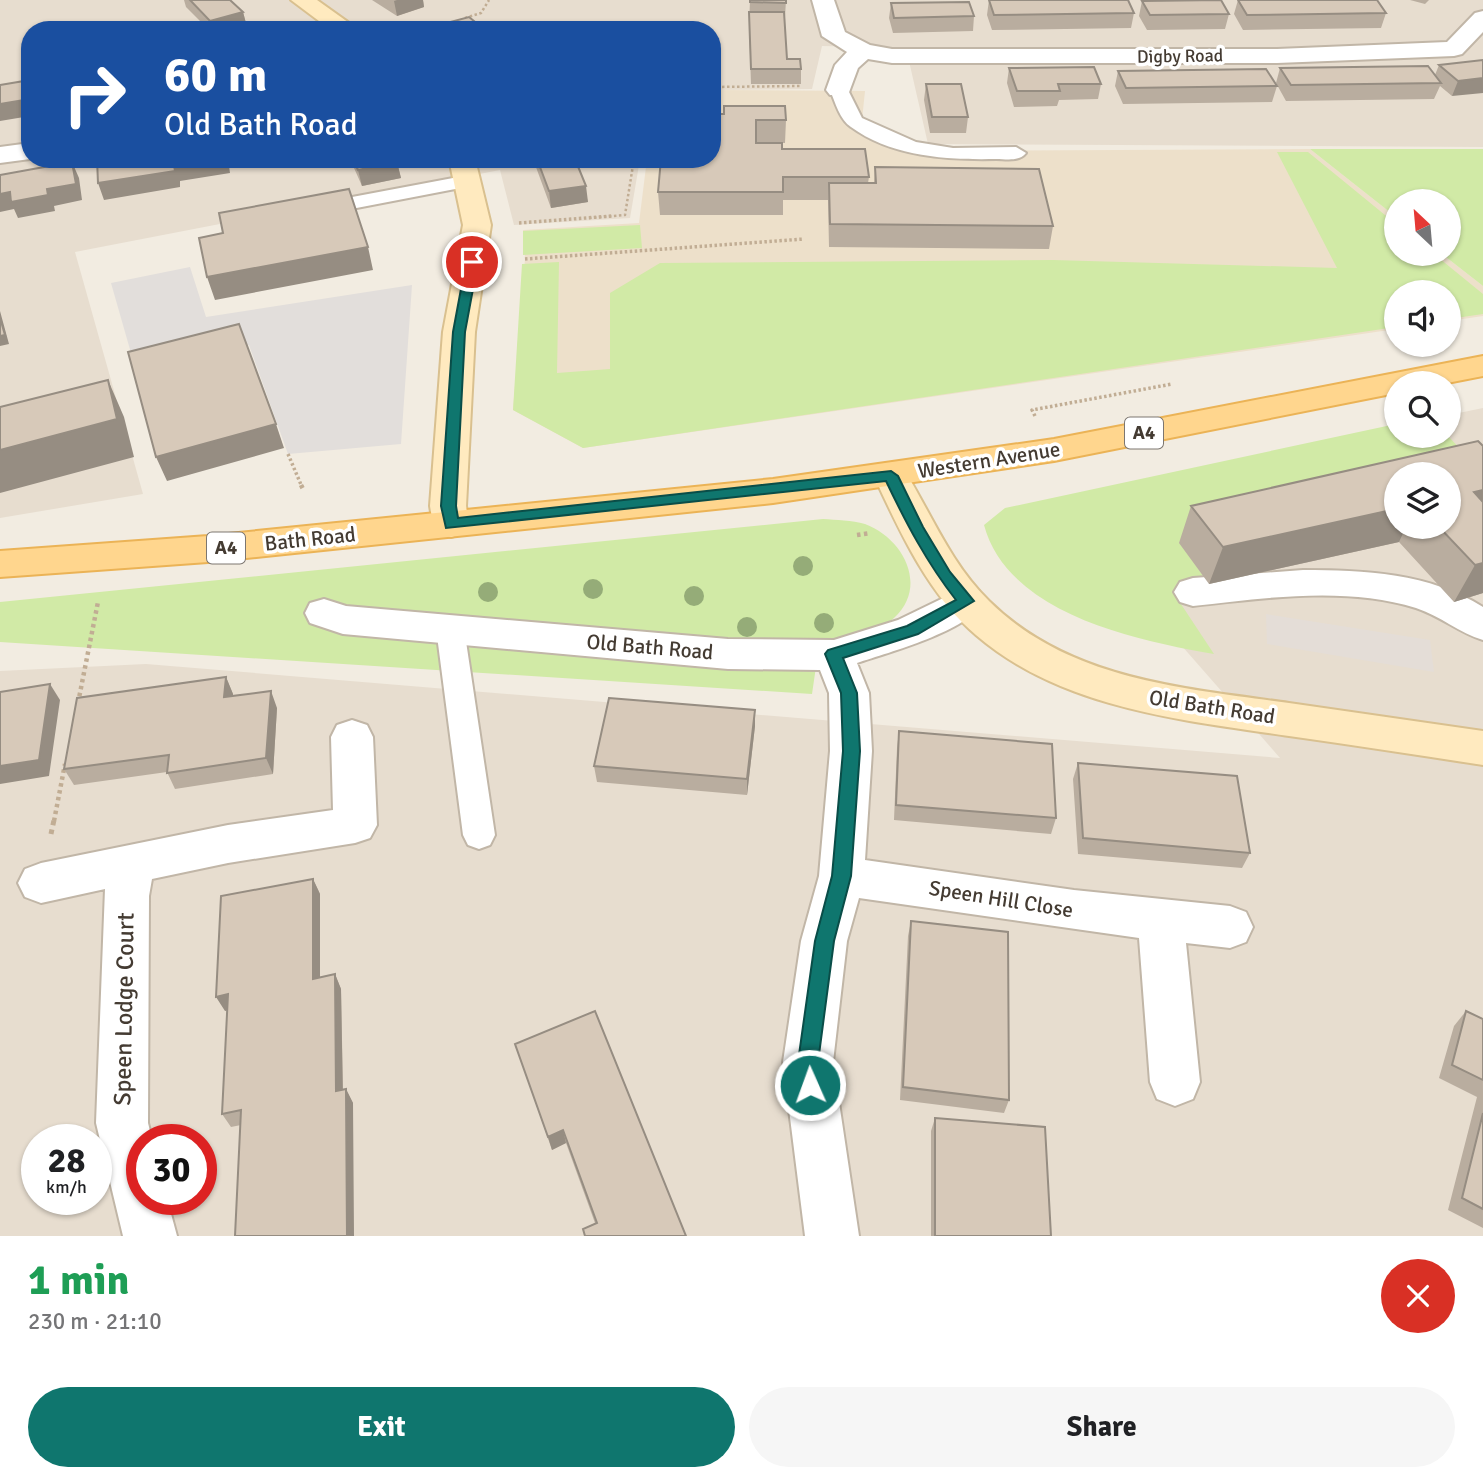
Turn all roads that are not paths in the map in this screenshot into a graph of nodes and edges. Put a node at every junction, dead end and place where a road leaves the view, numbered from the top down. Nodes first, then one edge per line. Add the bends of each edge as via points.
1 (302, 0) edge
2 (822, 0) edge
3 (1483, 18) edge
4 (334, 21) edge
5 (863, 51) junction
6 (840, 88) joint
7 (21, 152) edge
8 (1016, 153) dead end
9 (0, 155) edge
10 (465, 170) edge
11 (298, 213) edge
12 (1483, 366) edge
13 (1458, 371) edge
14 (1384, 386) edge
15 (891, 476) junction
16 (451, 524) junction
17 (0, 564) edge
18 (1193, 592) dead end
19 (966, 601) junction
20 (324, 613) dead end
21 (1483, 626) edge
22 (450, 628) junction
23 (834, 654) junction
24 (352, 737) dead end
25 (1483, 748) edge
26 (479, 835) dead end
27 (133, 863) junction
28 (842, 876) junction
29 (41, 883) road end
30 (1161, 920) junction
31 (1230, 927) dead end
32 (1175, 1082) dead end
33 (150, 1236) edge
34 (832, 1236) edge

1 - 4 street
2 - 5 street, Digby Road via 834,36
3 - 5 street, Digby Road via 1454,49 1064,58 891,56
5 - 6 street via 847,65
6 - 8 lane via 854,121 912,147 953,154
7 - 9 street
10 - 11 lane
10 - 16 street via 477,225 459,332 448,506
12 - 13 main road, Western Avenue / A4
14 - 15 main road, Western Avenue / A4 via 1055,450
15 - 16 main road, Western Avenue / A4
15 - 19 street, Old Bath Road via 945,576
16 - 17 main road, Bath Road / A4
18 - 21 street via 1257,585 1368,584 1429,598 1471,615
19 - 23 street, Old Bath Road via 912,630
19 - 25 street, Old Bath Road via 989,624 1042,662 1115,691
20 - 22 street, Old Bath Road via 343,620
22 - 23 street, Old Bath Road via 728,654
22 - 26 lane
23 - 28 street via 849,693 850,716
24 - 27 street via 355,825
27 - 29 street
27 - 33 street, Speen Lodge Court via 126,896 122,1123
28 - 30 street, Speen Hill Close
28 - 34 street via 824,941 808,1062
30 - 31 street, Speen Hill Close
30 - 32 street

